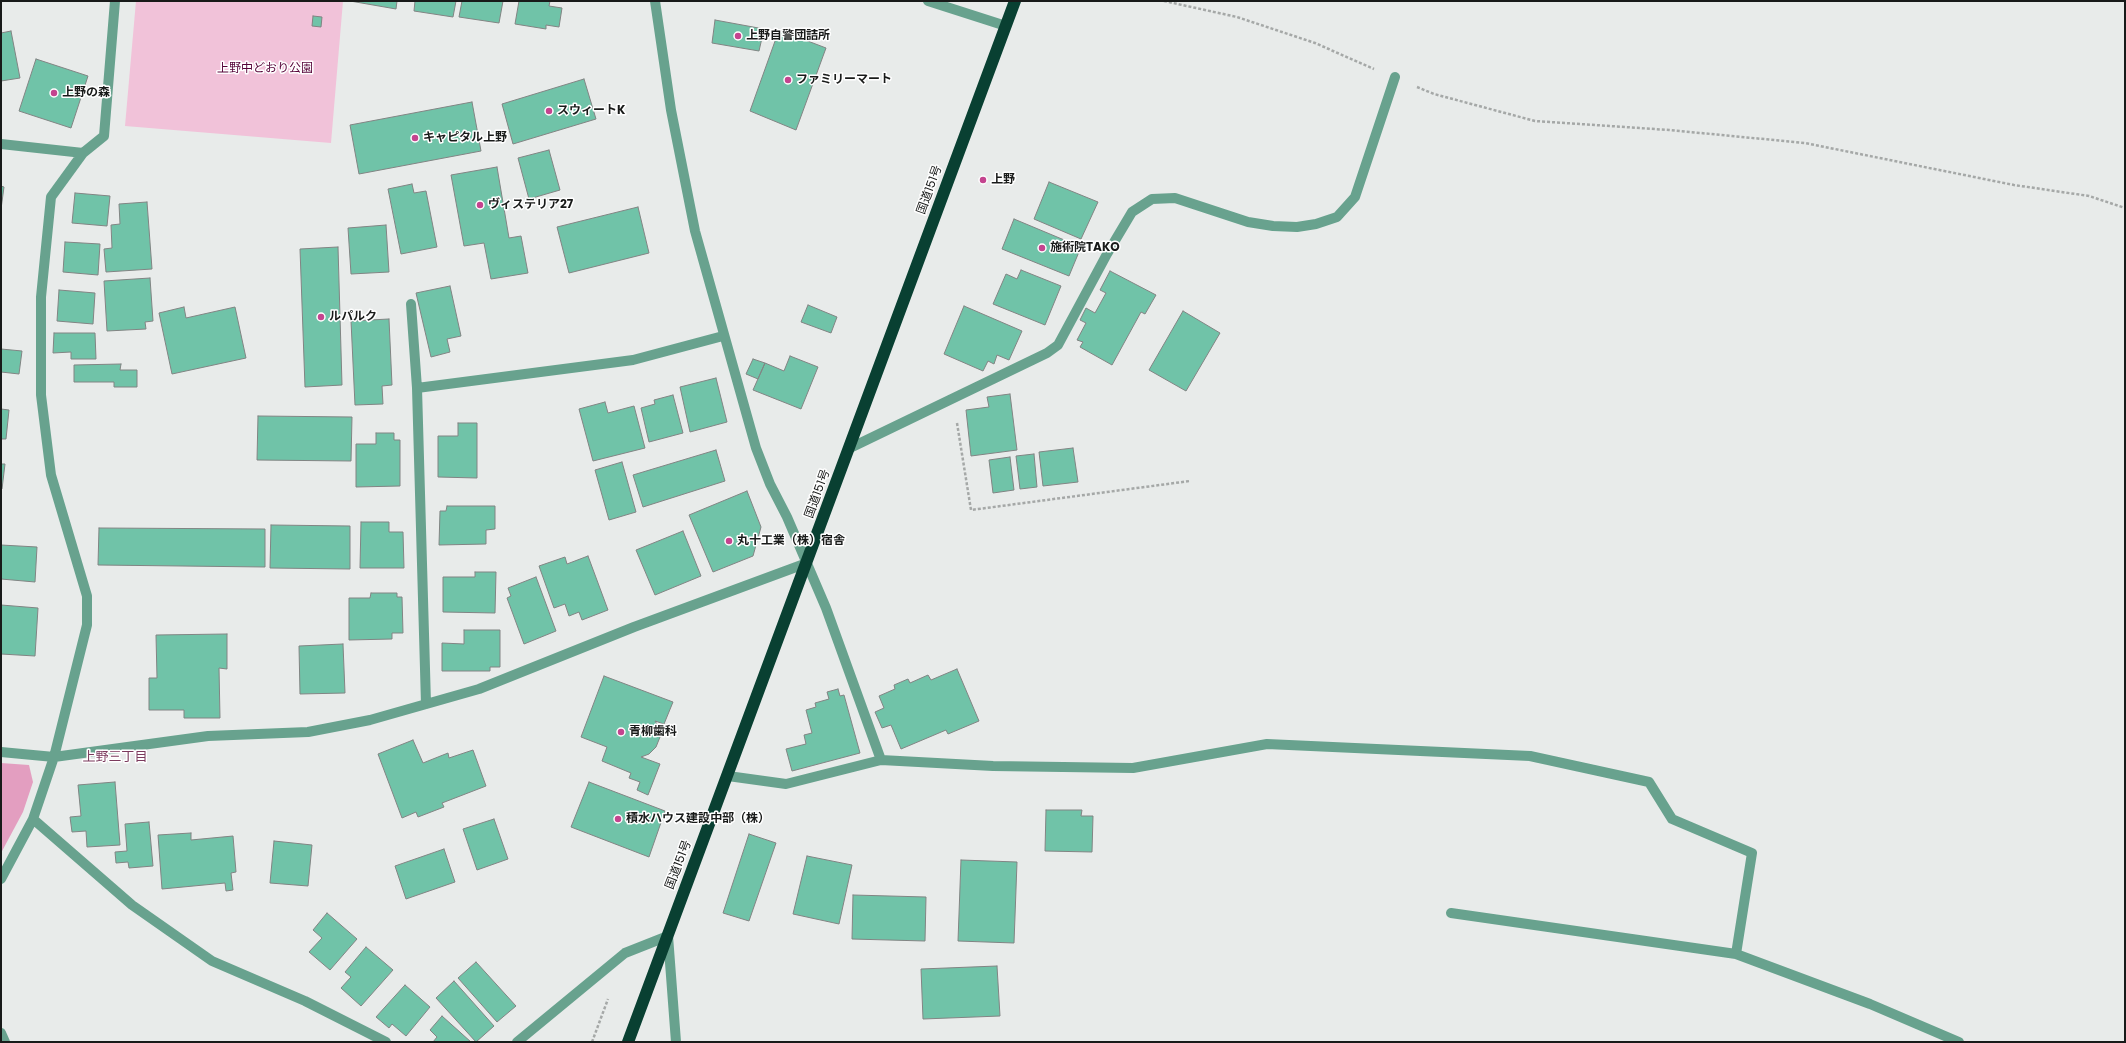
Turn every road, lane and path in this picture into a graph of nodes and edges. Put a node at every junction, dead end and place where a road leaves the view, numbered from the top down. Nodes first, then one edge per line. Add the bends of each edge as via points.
1 (115, 1) edge
2 (655, 1) edge
3 (928, 1) edge
4 (1015, 1) edge
5 (1164, 1) edge
6 (1006, 26) junction
7 (1395, 77) junction
8 (1, 144) edge
9 (83, 153) junction
10 (2125, 208) edge
11 (411, 304) dead end
12 (724, 336) junction
13 (417, 388) junction
14 (953, 398) junction
15 (850, 448) junction
16 (1190, 481) dead end
17 (807, 564) junction
18 (426, 704) junction
19 (1, 752) edge
20 (54, 757) junction
21 (881, 760) junction
22 (728, 776) junction
23 (33, 819) junction
24 (1, 879) edge
25 (1451, 913) dead end
26 (668, 936) junction
27 (1736, 954) junction
28 (1, 1033) edge
29 (5, 1042) edge
30 (386, 1042) edge
31 (517, 1042) edge
32 (628, 1042) edge
33 (676, 1042) edge
34 (1959, 1042) edge

1 - 9 street via 104,136
2 - 12 street via 671,110 695,231
3 - 6 street
4 - 6 highway, 国道151号
5 - 7 path via 1237,17 1315,43
6 - 15 highway, 国道151号
7 - 10 path via 1434,94 1535,121 1805,142 2014,185 2089,196
7 - 14 street via 1355,197 1337,217 1297,227 1272,226 1248,222 1175,198 1152,199 1132,212 1058,345 1047,353
8 - 9 street
9 - 20 street via 51,197 41,297 41,394 51,475 87,596 88,625
11 - 13 street
12 - 13 street via 633,360
12 - 17 street via 756,448
13 - 18 street
14 - 15 street
14 - 16 path via 972,510
15 - 17 highway, 国道151号
17 - 18 street via 634,627 479,689
17 - 21 street via 826,608
17 - 22 highway, 国道151号
18 - 20 street via 370,720 308,732 208,736
19 - 20 street
20 - 23 street
21 - 22 street via 786,784
21 - 27 street via 993,766 1133,768 1267,744 1530,756 1649,782 1672,819 1752,853
22 - 26 highway, 国道151号
23 - 24 street
23 - 30 street via 132,905 212,961 305,1001
25 - 27 street
26 - 31 street via 625,953
26 - 32 highway, 国道151号
26 - 33 street
27 - 34 street via 1870,1004
28 - 29 street

